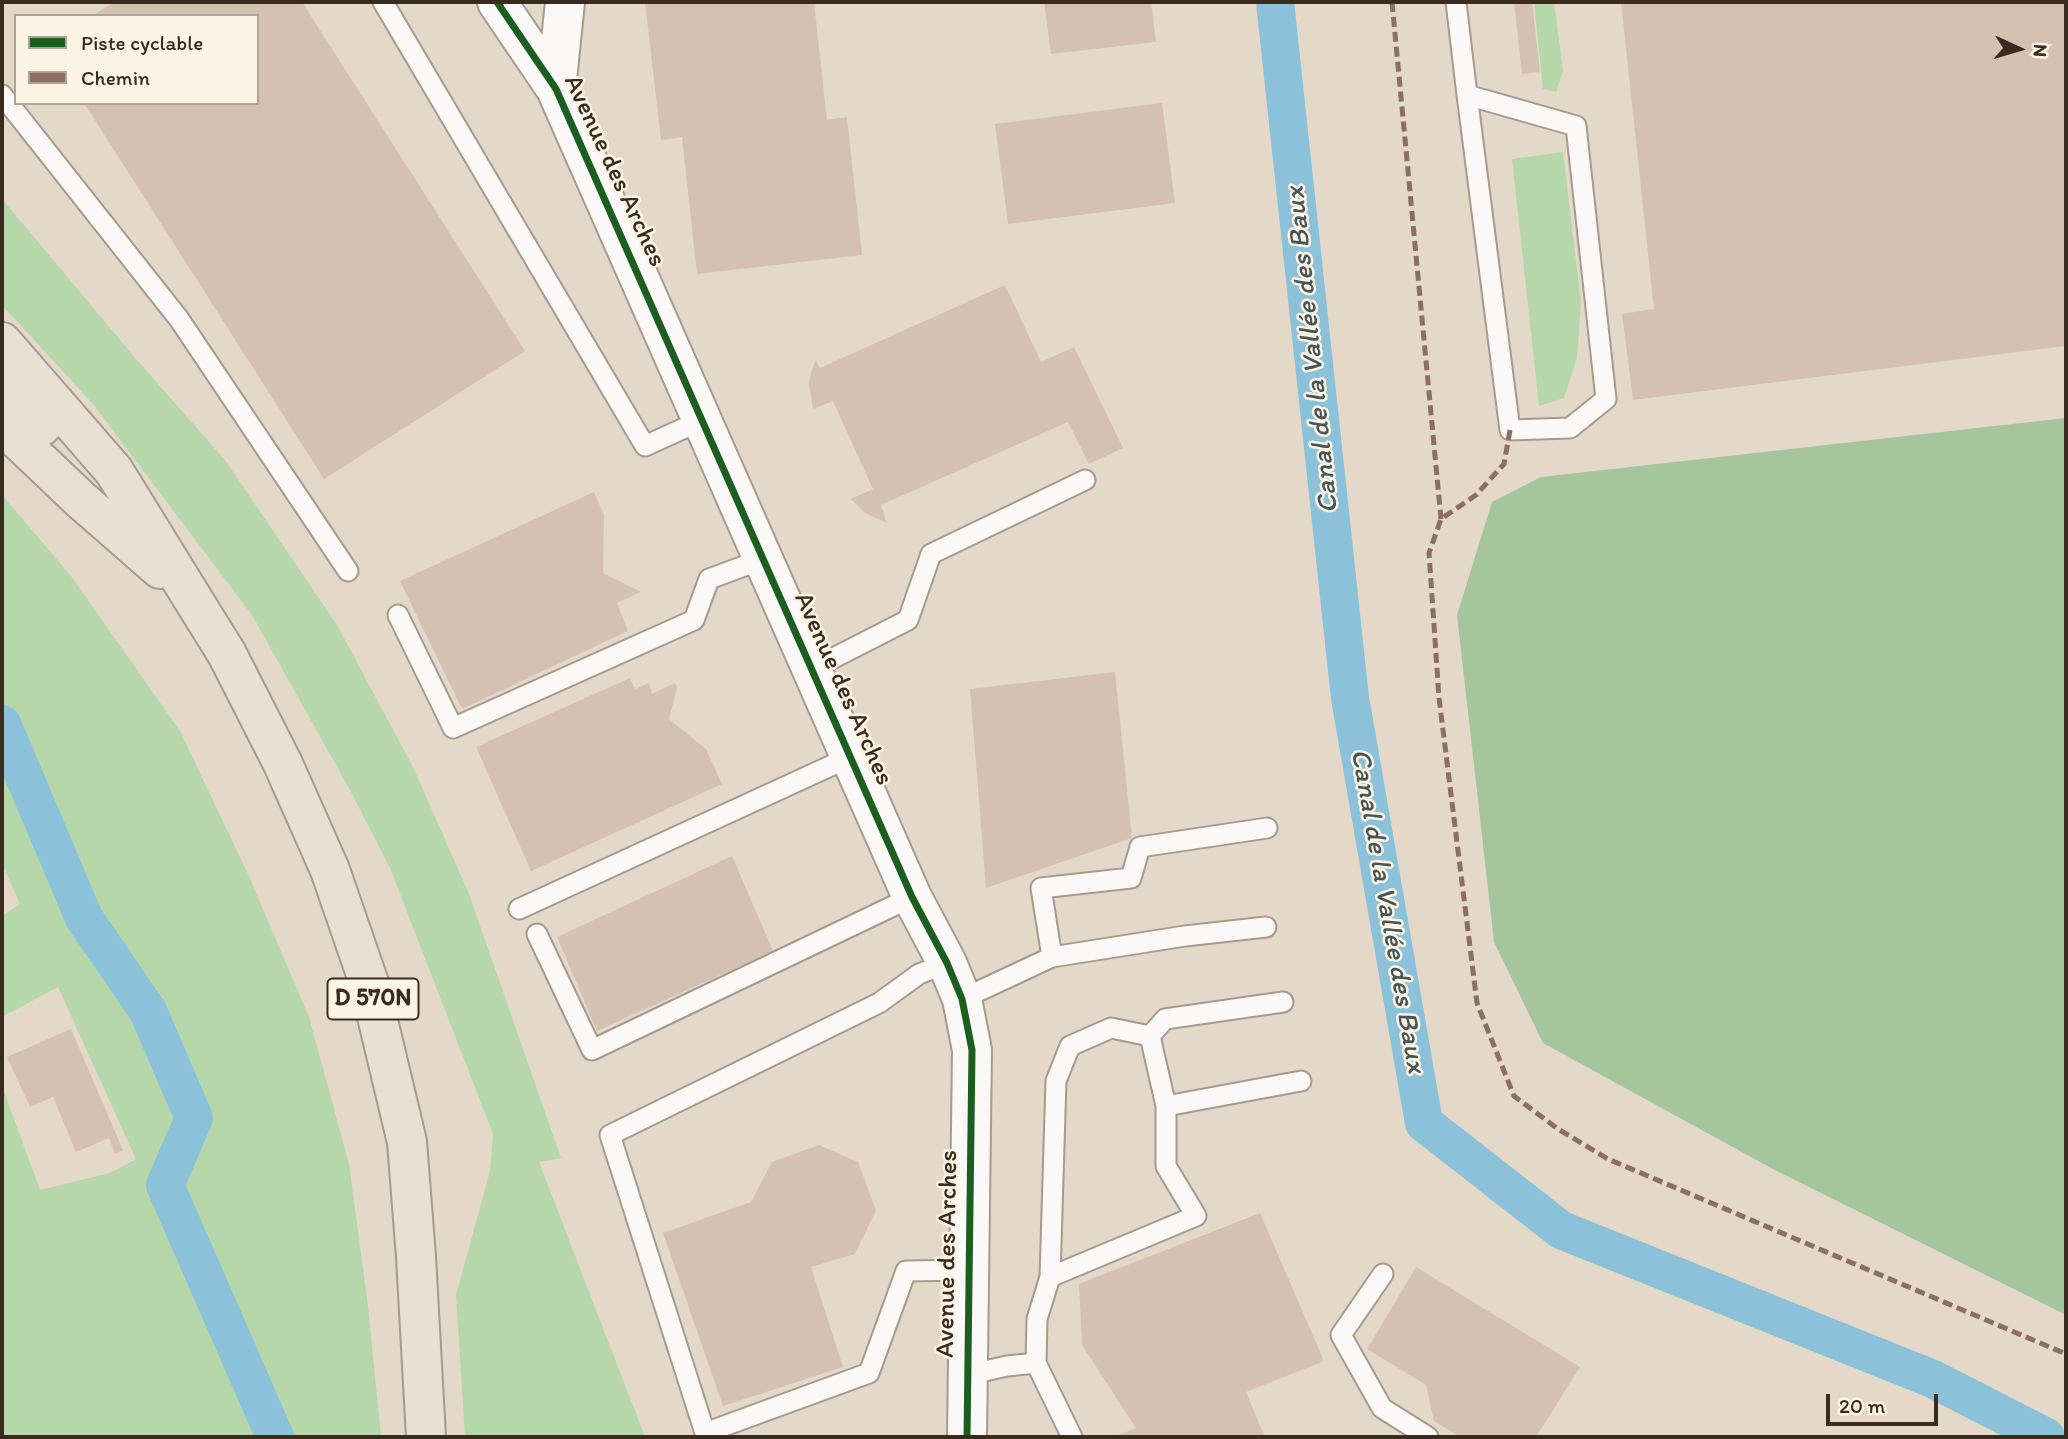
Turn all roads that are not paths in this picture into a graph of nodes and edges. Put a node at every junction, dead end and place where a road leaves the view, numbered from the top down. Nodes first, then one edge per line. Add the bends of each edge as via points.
1 (383, 2) edge
2 (497, 2) edge
3 (565, 2) edge
4 (1456, 2) edge
5 (556, 89) junction
6 (2, 95) edge
7 (1467, 95) junction
8 (2, 342) edge
9 (2, 384) edge
10 (702, 420) junction
11 (2, 425) edge
12 (1085, 480) dead end
13 (763, 559) junction
14 (348, 571) dead end
15 (191, 596) junction
16 (398, 615) dead end
17 (812, 669) junction
18 (850, 757) junction
19 (1267, 828) dead end
20 (912, 897) junction
21 (519, 909) dead end
22 (1266, 927) dead end
23 (537, 934) dead end
24 (1052, 957) junction
25 (947, 963) junction
26 (962, 999) junction
27 (1283, 1002) dead end
28 (1150, 1036) junction
29 (1301, 1081) dead end
30 (1166, 1106) junction
31 (969, 1269) junction
32 (1383, 1274) dead end
33 (1050, 1277) junction
34 (1036, 1363) junction
35 (967, 1375) junction
36 (426, 1437) edge
37 (967, 1437) edge
38 (1072, 1437) edge
39 (1428, 1437) edge

1 - 10 lane via 645,446
2 - 5 street, Avenue des Arches
3 - 5 street, Avenue des Arches
4 - 7 lane
5 - 10 street, Avenue des Arches
6 - 14 lane via 179,319
7 - 7 lane via 1510,430 1570,428 1606,399 1576,126
8 - 15 main road via 114,471
9 - 15 main road via 99,486
10 - 13 street, Avenue des Arches
11 - 15 main road
12 - 17 lane via 931,554 908,620
13 - 16 lane via 709,579 694,620 453,728
13 - 17 street, Avenue des Arches
15 - 36 main road, D 570N via 227,653 283,764 330,870 369,983 407,1142
17 - 18 street, Avenue des Arches
18 - 20 street, Avenue des Arches
18 - 21 lane
19 - 24 lane via 1140,847 1131,878 1041,888
20 - 23 lane via 592,1049
20 - 25 street, Avenue des Arches
22 - 24 lane
24 - 26 lane
25 - 26 street, Avenue des Arches
25 - 31 lane via 919,974 879,1003 610,1135 705,1433 869,1373 906,1271
26 - 31 street, Avenue des Arches via 972,1050
27 - 28 lane via 1166,1018
28 - 30 lane
28 - 33 lane via 1111,1028 1070,1046 1056,1081
29 - 30 lane
30 - 33 lane via 1166,1166 1196,1216
31 - 35 street, Avenue des Arches
32 - 39 lane via 1341,1335 1382,1408
33 - 34 lane via 1037,1319
34 - 35 lane
34 - 38 lane
35 - 37 street, Avenue des Arches

